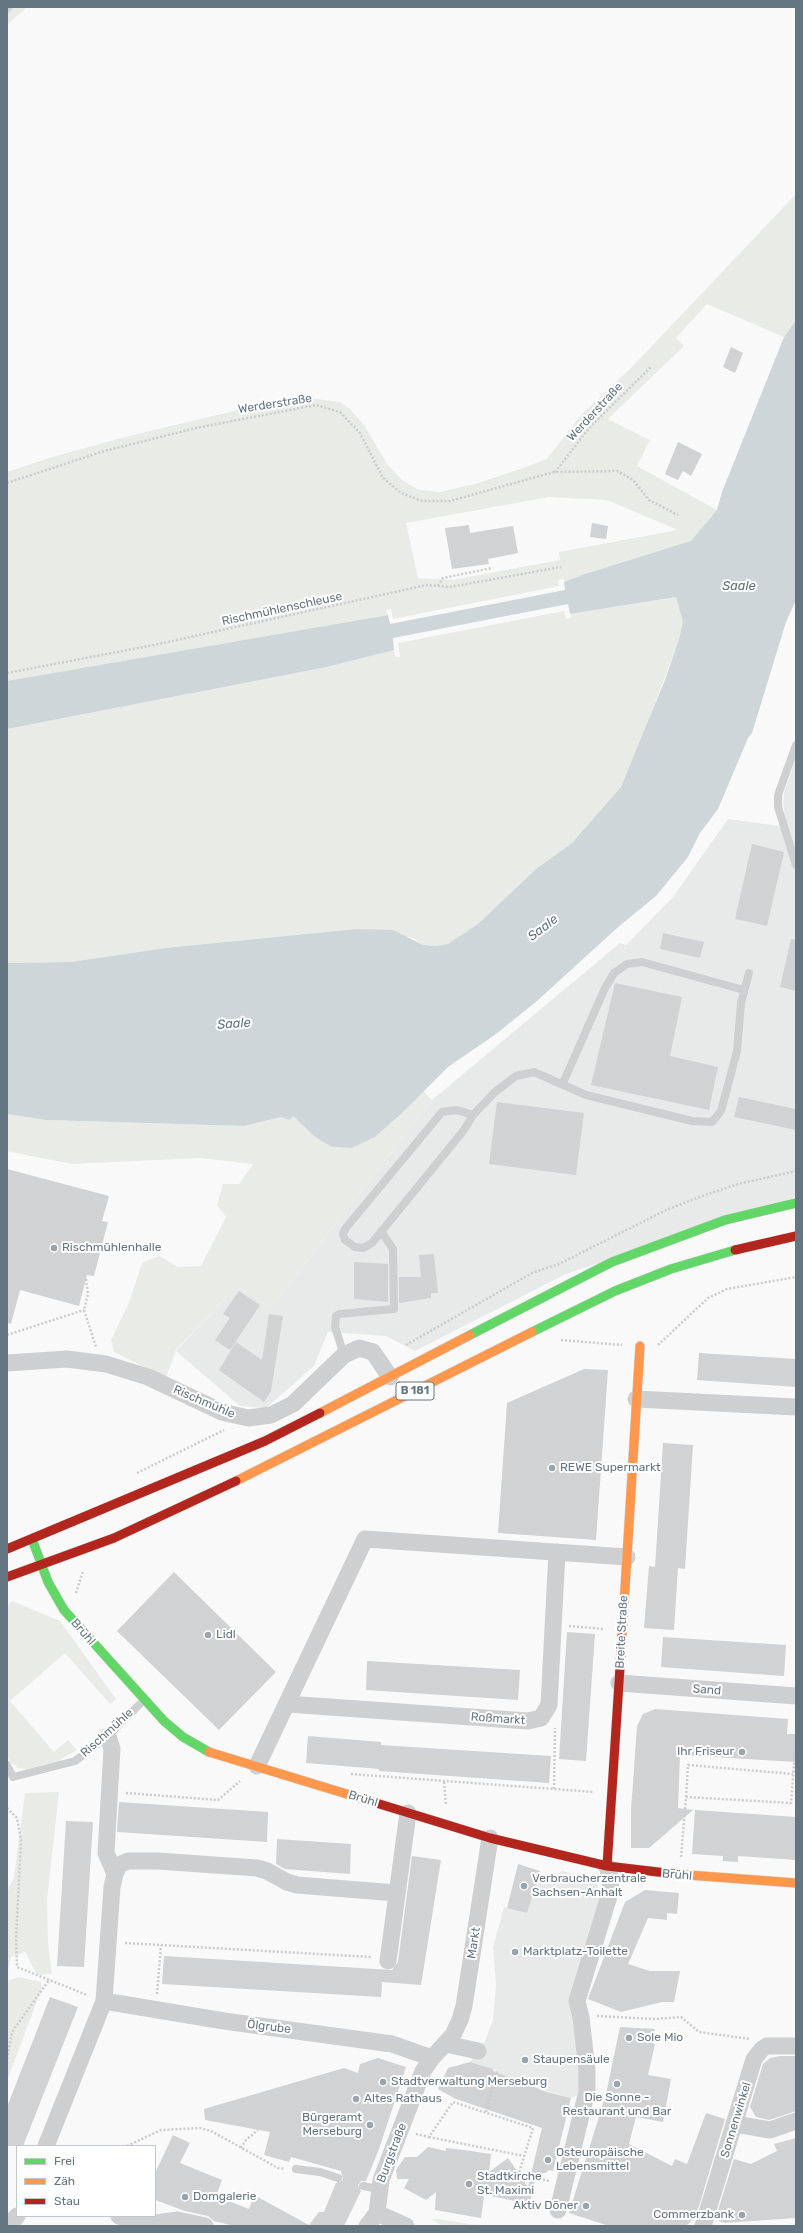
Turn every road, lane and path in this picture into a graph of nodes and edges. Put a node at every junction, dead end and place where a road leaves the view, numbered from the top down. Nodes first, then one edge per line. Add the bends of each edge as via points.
1 (652, 366) dead end
2 (554, 472) junction
3 (7, 483) edge
4 (678, 515) dead end
5 (492, 568) dead end
6 (561, 568) dead end
7 (438, 586) junction
8 (7, 673) edge
9 (796, 745) edge
10 (796, 865) edge
11 (749, 973) dead end
12 (744, 990) junction
13 (563, 1083) junction
14 (472, 1115) junction
15 (796, 1203) edge
16 (381, 1232) junction
17 (796, 1236) edge
18 (796, 1277) edge
19 (86, 1279) dead end
20 (84, 1310) junction
21 (7, 1335) edge
22 (554, 1340) dead end
23 (640, 1346) junction
24 (344, 1355) junction
25 (7, 1363) edge
26 (100, 1363) junction
27 (390, 1377) junction
28 (636, 1398) junction
29 (796, 1408) edge
30 (32, 1539) junction
31 (7, 1549) edge
32 (557, 1552) junction
33 (626, 1557) junction
34 (41, 1566) junction
35 (83, 1569) dead end
36 (7, 1577) edge
37 (77, 1599) dead end
38 (553, 1625) junction
39 (622, 1630) junction
40 (619, 1684) junction
41 (796, 1696) edge
42 (144, 1700) junction
43 (286, 1704) junction
44 (546, 1712) junction
45 (108, 1736) junction
46 (796, 1738) edge
47 (7, 1764) edge
48 (253, 1765) junction
49 (347, 1773) dead end
50 (793, 1774) junction
51 (554, 1789) junction
52 (109, 1792) junction
53 (612, 1795) junction
54 (686, 1797) junction
55 (7, 1808) edge
56 (408, 1813) junction
57 (490, 1838) junction
58 (607, 1866) junction
59 (115, 1874) junction
60 (679, 1875) junction
61 (796, 1882) edge
62 (396, 1893) junction
63 (108, 1942) junction
64 (161, 1945) junction
65 (388, 1960) joint
66 (48, 1980) junction
67 (104, 2001) junction
68 (156, 2008) junction
69 (581, 2015) junction
70 (446, 2044) junction
71 (767, 2046) junction
72 (796, 2046) edge
73 (478, 2051) dead end
74 (432, 2058) junction
75 (7, 2059) edge
76 (497, 2071) dead end
77 (486, 2112) junction
78 (796, 2121) edge
79 (735, 2124) junction
80 (258, 2130) dead end
81 (400, 2130) junction
82 (429, 2137) junction
83 (46, 2145) edge
84 (129, 2145) edge
85 (241, 2148) junction
86 (524, 2156) junction
87 (296, 2169) joint
88 (338, 2178) dead end
89 (564, 2184) junction
90 (558, 2210) dead end
91 (16, 2217) edge
92 (123, 2217) edge
93 (372, 2219) edge
94 (9, 2226) edge
95 (205, 2226) edge
96 (406, 2226) edge
97 (704, 2226) edge

1 - 2 path, Werderstraße via 590,427
2 - 3 path, Werderstraße via 450,501 422,501 401,493 383,478 360,433 340,412 316,405 196,428 101,452
2 - 4 path, Werderstraße via 618,471 633,480 649,500
5 - 7 path via 442,578
6 - 7 path, Rischmühlenschleuse via 450,587
7 - 8 path, Rischmühlenschleuse via 427,585 154,645
9 - 10 lane via 778,795 778,807
11 - 12 lane
12 - 13 lane via 642,962 627,964 614,973 605,988
12 - 13 lane via 737,1051 721,1111 712,1122 692,1121 586,1095
13 - 14 lane via 534,1072 516,1076
14 - 16 lane via 464,1130
14 - 16 lane via 457,1110 442,1112 343,1234 345,1240 355,1247 363,1248 372,1244
15 - 27 main road, B 181 via 725,1220 612,1262
16 - 24 lane via 393,1249 394,1309 336,1316 335,1327
17 - 34 main road, B 181 via 714,1255 615,1291 222,1488 114,1538
18 - 23 path via 727,1289 708,1298 659,1345
19 - 20 path via 88,1294
20 - 21 path
20 - 26 path
22 - 23 path
23 - 28 main road, Breite Straße
24 - 26 street, Rischmühle via 293,1404 260,1418 222,1412 148,1377
24 - 27 street, Rischmühle via 359,1348 374,1352
25 - 26 street, Rischmühle via 67,1359
27 - 30 main road, B 181 via 265,1441
28 - 29 street
28 - 33 main road, Breite Straße
30 - 31 main road, B 181
30 - 34 main road, Brühl
32 - 33 street
32 - 38 street
32 - 43 street via 365,1539
33 - 39 main road, Breite Straße
34 - 36 main road, B 181
34 - 42 main road, Brühl via 64,1610
35 - 37 path via 76,1592
38 - 39 path
38 - 44 street via 549,1705
39 - 40 main road, Breite Straße
40 - 41 street, Sand
40 - 53 main road, Breite Straße
42 - 45 lane, Rischmühle
42 - 48 main road, Brühl via 183,1737 226,1758
43 - 44 street, Roßmarkt via 528,1721 541,1718
43 - 48 street
44 - 51 path via 555,1727
45 - 47 lane, Rischmühle via 75,1761 40,1772 13,1777
45 - 52 street via 112,1749
46 - 50 path
48 - 52 path via 244,1778 218,1800
48 - 56 main road, Brühl
49 - 51 path
50 - 54 path via 791,1803
50 - 54 path via 688,1765
51 - 53 path
52 - 59 street via 106,1853
53 - 58 main road, Breite Straße
54 - 60 path
55 - 66 path via 17,1818 21,1840 17,1967
56 - 57 main road, Brühl
56 - 62 street
57 - 58 main road, Brühl
57 - 70 street, Markt via 464,2006 453,2035
58 - 60 main road, Brühl
58 - 69 street via 611,1880 609,1896 576,2001
59 - 62 street via 119,1865 128,1861 257,1868 297,1885
59 - 63 street
60 - 61 main road, Brühl
62 - 65 street
63 - 64 path
63 - 67 street
64 - 65 path
64 - 68 path
66 - 67 path
66 - 75 path via 12,2032
67 - 68 street, Ölgrube
67 - 83 street
68 - 74 street, Ölgrube via 224,2021 385,2042
69 - 71 path via 654,2019 682,2017 699,2032 759,2040
69 - 89 street via 587,2091
70 - 73 street
70 - 74 street, Markt
71 - 72 street
71 - 79 street, Sonnenwinkel via 754,2059
74 - 81 street, Burgstraße via 423,2071
76 - 77 path
77 - 82 path via 453,2102
77 - 86 path via 533,2128
78 - 79 street via 770,2130
79 - 97 street, Sonnenwinkel
80 - 85 path
81 - 82 path
81 - 93 street, Burgstraße via 371,2188
82 - 86 path
84 - 85 path via 160,2130 188,2128 211,2131
85 - 87 path via 278,2168
86 - 89 path via 519,2173
87 - 88 lane via 320,2172
89 - 90 street
91 - 94 street
92 - 95 street via 148,2224 178,2220
93 - 96 street

